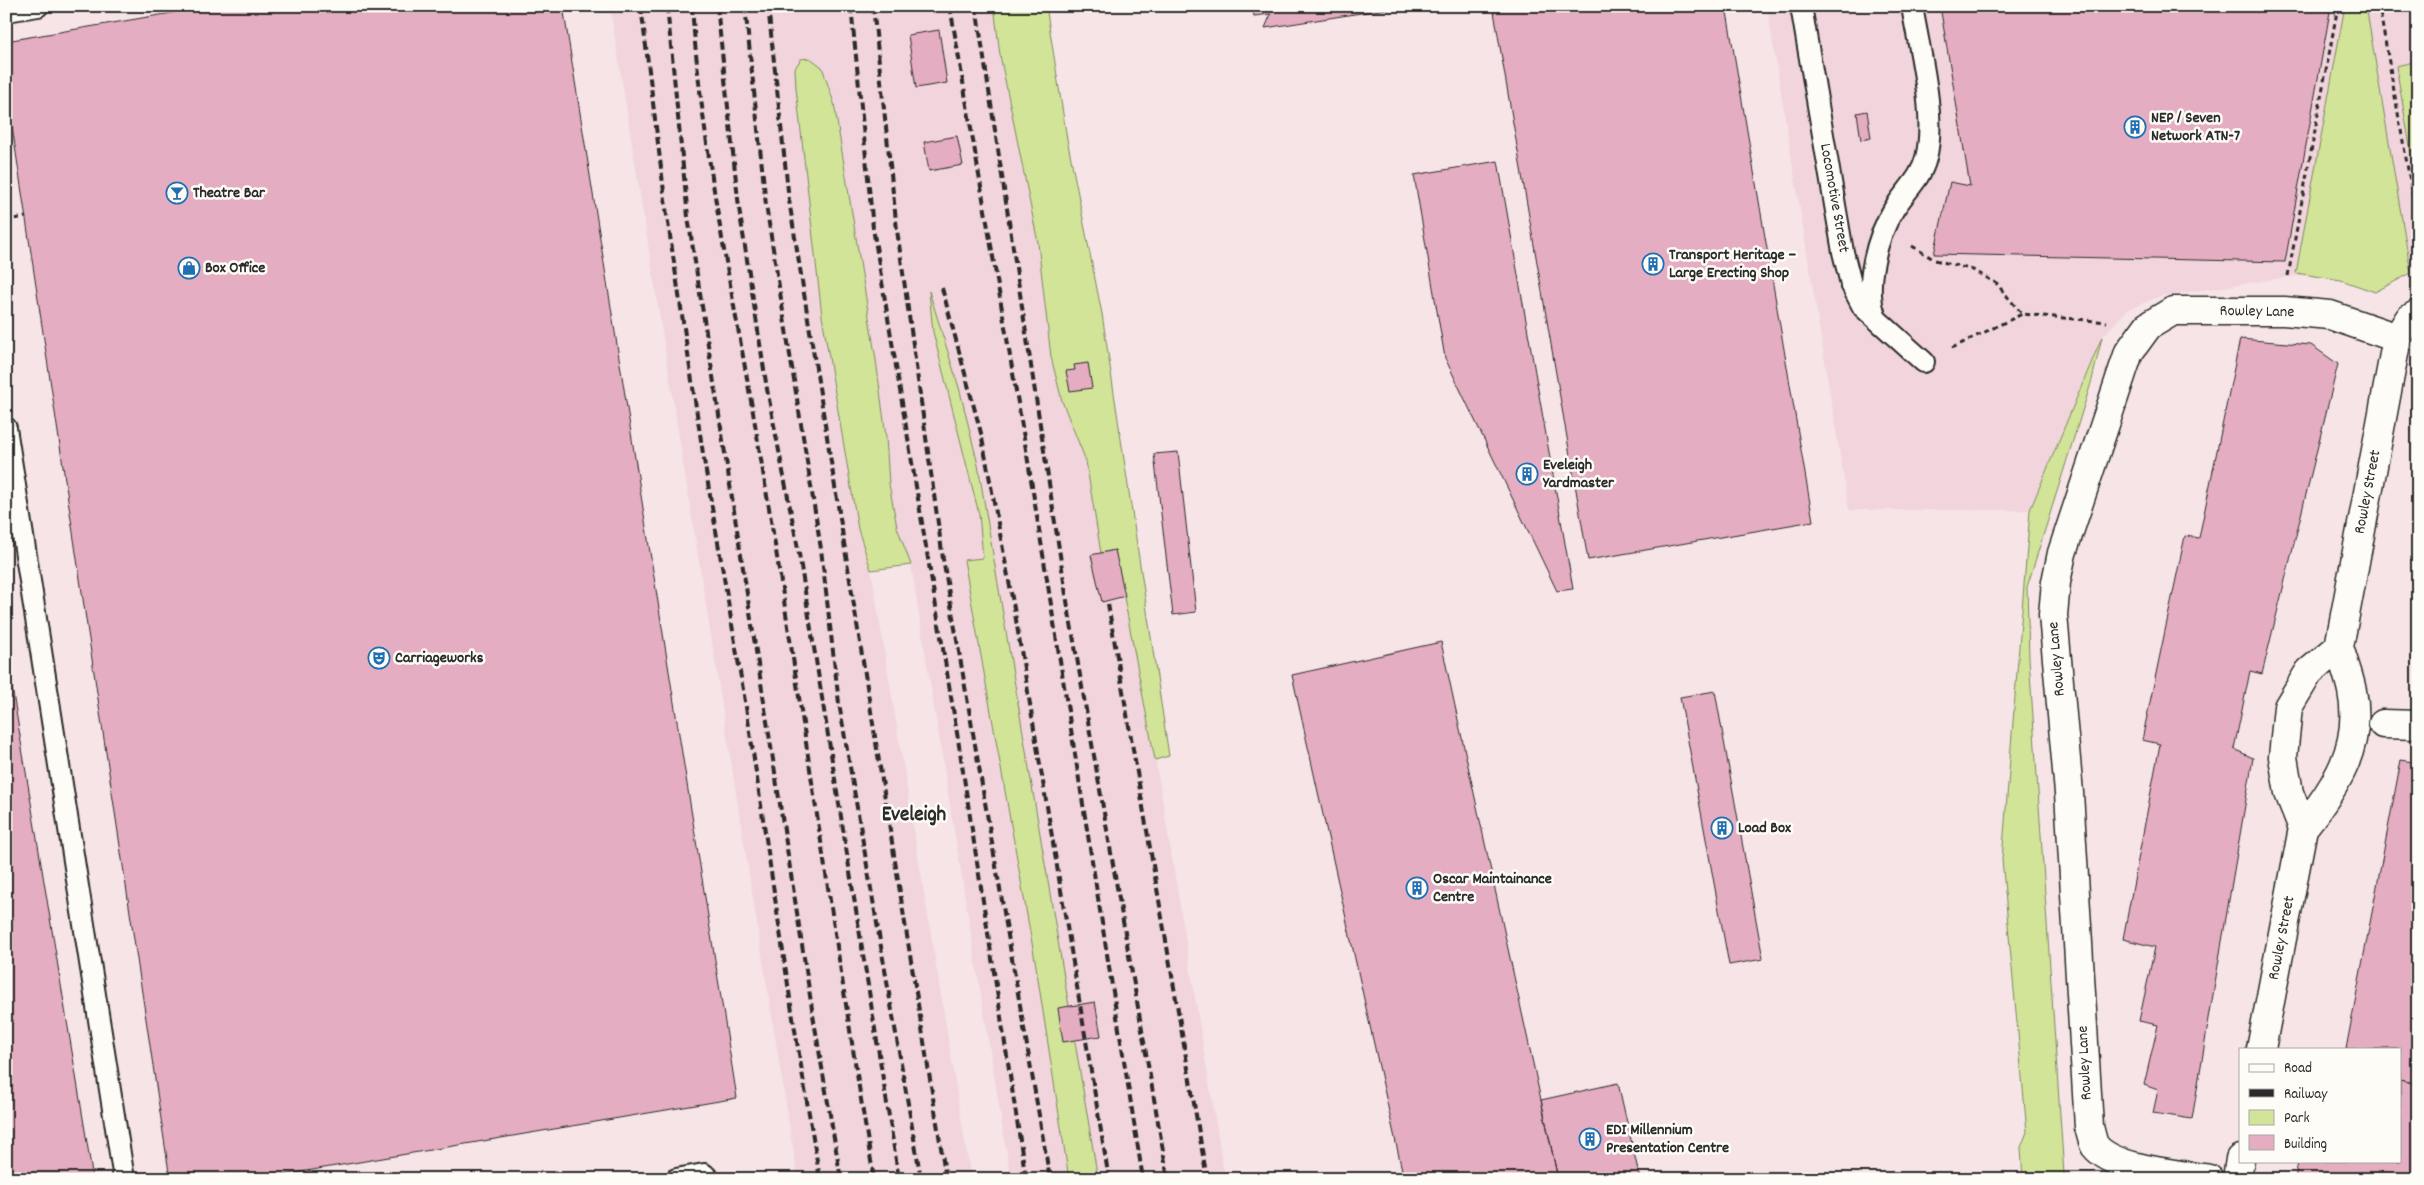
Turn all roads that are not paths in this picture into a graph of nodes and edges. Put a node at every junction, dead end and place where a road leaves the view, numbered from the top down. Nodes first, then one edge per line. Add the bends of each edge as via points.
1 (38, 6) edge
2 (1801, 6) edge
3 (1912, 6) edge
4 (6, 11) edge
5 (2418, 314) edge
6 (1875, 318) junction
7 (2398, 338) junction
8 (1924, 362) road end
9 (6, 428) edge
10 (2339, 647) junction
11 (2383, 724) dead end
12 (2418, 725) edge
13 (2303, 828) junction
14 (2261, 1048) edge
15 (2239, 1162) edge
16 (124, 1179) edge
17 (676, 1179) edge
18 (709, 1179) edge
19 (2209, 1179) edge
20 (2236, 1179) edge

1 - 4 lane
2 - 6 lane, Locomotive Street via 1843,252 1851,284 1863,307
3 - 6 lane via 1930,129 1926,158 1918,178 1894,209 1875,257 1870,302
5 - 7 street via 2409,319
6 - 8 lane, Locomotive Street
7 - 10 street, Rowley Street
7 - 19 street, Rowley Lane via 2330,315 2284,312 2173,311 2148,326 2129,352 2071,526 2056,582 2053,615 2069,792 2089,1127 2094,1145 2108,1156 2128,1164
9 - 16 lane
10 - 13 street, Rowley Street via 2352,692 2354,732 2342,772
10 - 13 street via 2308,672 2288,707 2283,757 2289,793
11 - 12 street
13 - 14 street, Rowley Street
15 - 20 street
17 - 18 lane via 704,1174

